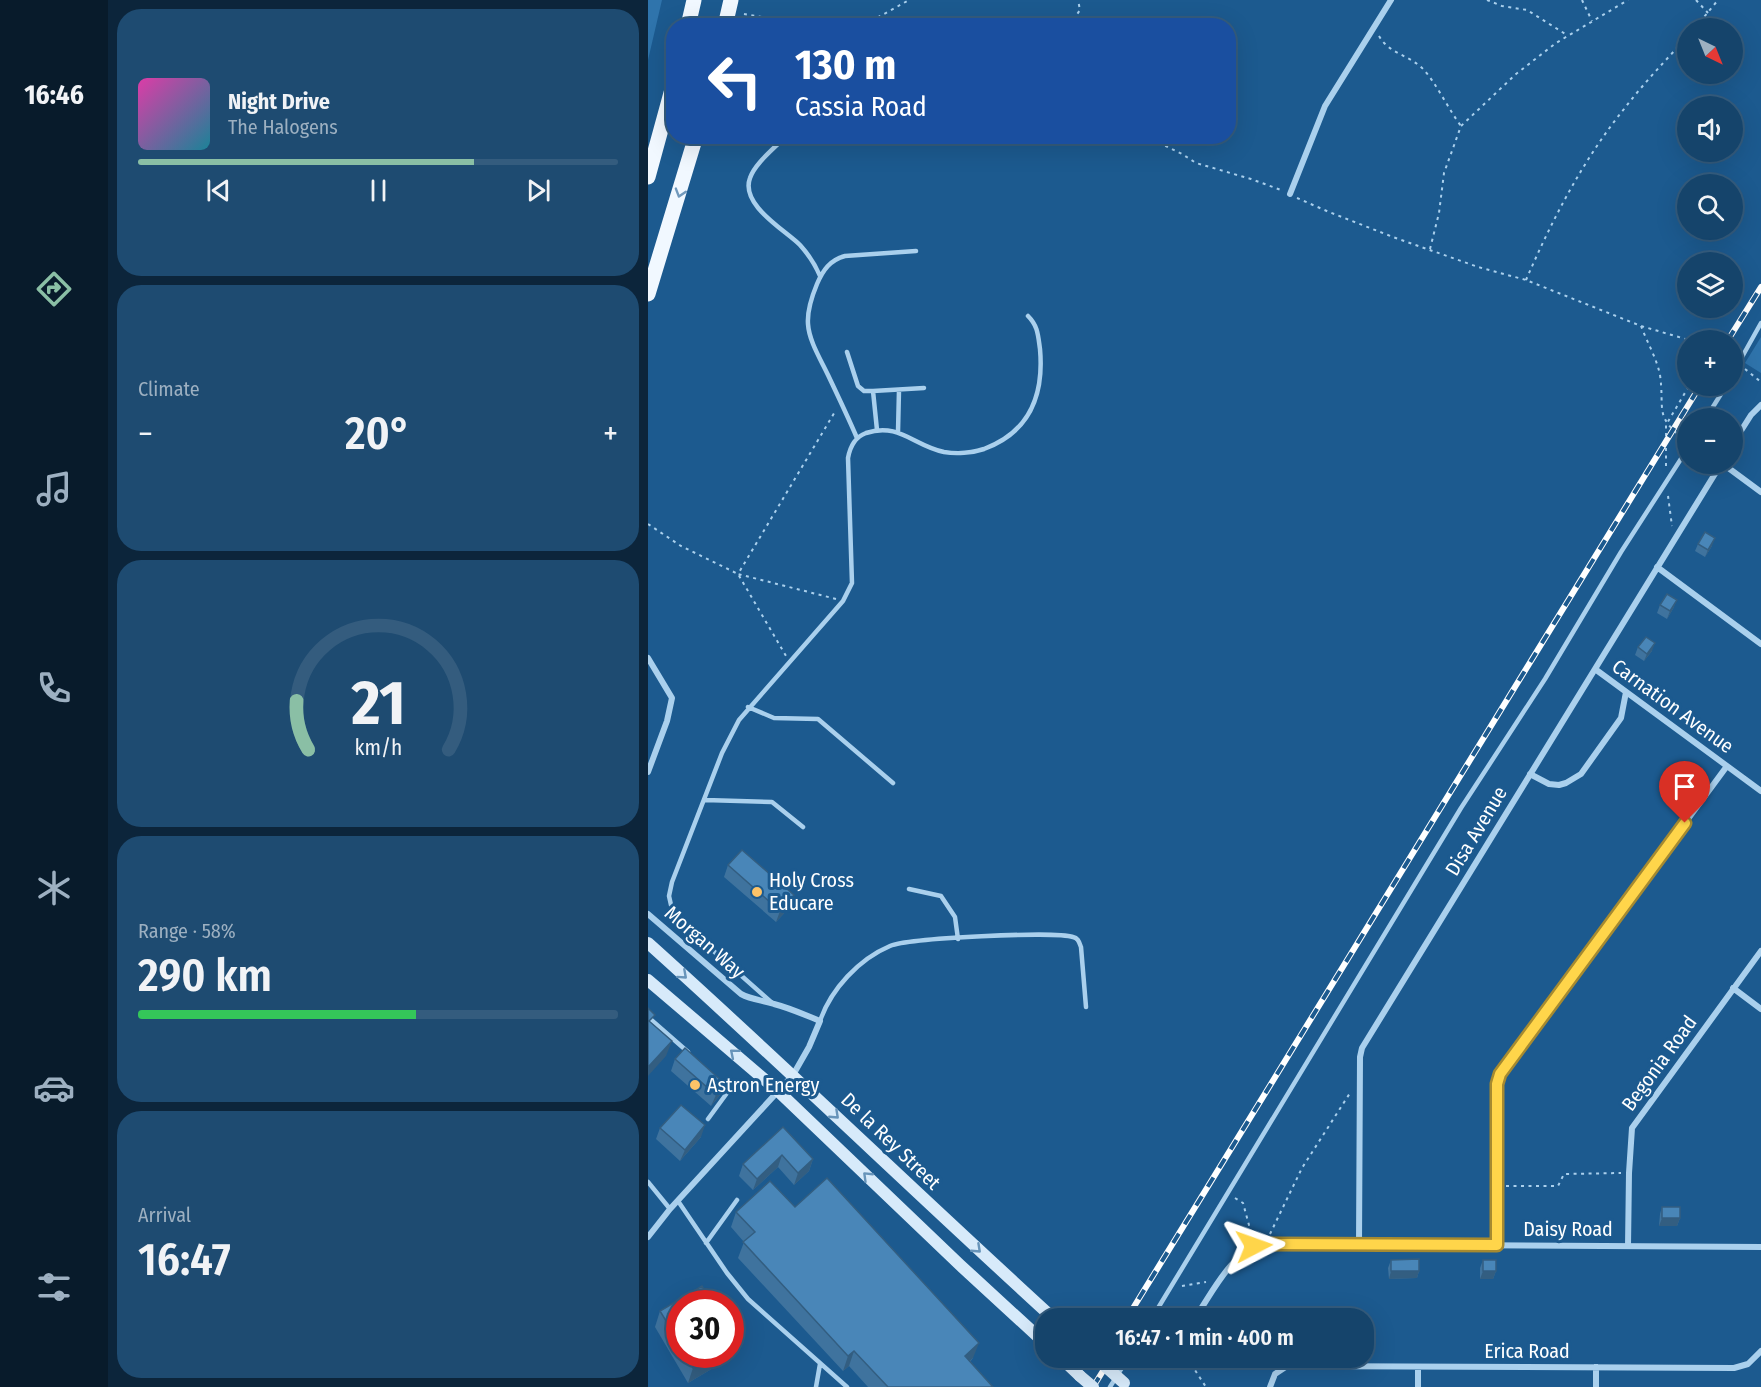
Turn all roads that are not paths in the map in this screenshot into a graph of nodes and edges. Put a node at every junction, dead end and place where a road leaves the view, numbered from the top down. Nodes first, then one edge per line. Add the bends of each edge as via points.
1 (694, 0) edge
2 (731, 0) edge
3 (1391, 0) edge
4 (690, 18) edge
5 (727, 18) edge
6 (666, 111) edge
7 (694, 144) edge
8 (778, 144) edge
9 (648, 177) edge
10 (1290, 194) road end
11 (916, 251) dead end
12 (820, 276) junction
13 (648, 294) edge
14 (1028, 316) dead end
15 (1761, 323) edge
16 (847, 352) dead end
17 (1743, 357) edge
18 (924, 388) dead end
19 (899, 390) junction
20 (873, 391) junction
21 (1761, 405) edge
22 (1743, 428) edge
23 (877, 430) junction
24 (898, 432) junction
25 (858, 438) junction
26 (1677, 465) edge
27 (1716, 474) edge
28 (1736, 474) edge
29 (1761, 492) edge
30 (1657, 567) junction
31 (1761, 644) edge
32 (648, 658) edge
33 (1595, 669) junction
34 (1626, 692) junction
35 (748, 708) junction
36 (650, 762) edge
37 (1727, 766) junction
38 (648, 772) edge
39 (1530, 774) junction
40 (893, 783) dead end
41 (1761, 791) edge
42 (705, 800) junction
43 (803, 827) dead end
44 (909, 889) dead end
45 (648, 914) edge
46 (958, 939) junction
47 (648, 943) edge
48 (1761, 951) edge
49 (648, 980) edge
50 (1733, 988) junction
51 (772, 1003) junction
52 (1086, 1007) dead end
53 (1761, 1009) edge
54 (648, 1017) edge
55 (820, 1021) junction
56 (690, 1053) edge
57 (714, 1075) edge
58 (793, 1075) junction
59 (778, 1091) junction
60 (708, 1119) dead end
61 (648, 1182) edge
62 (736, 1200) dead end
63 (678, 1201) junction
64 (670, 1209) junction
65 (648, 1237) edge
66 (706, 1243) junction
67 (1359, 1244) junction
68 (1497, 1245) junction
69 (1628, 1246) junction
70 (1761, 1246) edge
71 (1042, 1308) edge
72 (1158, 1308) edge
73 (1202, 1308) edge
74 (1035, 1334) edge
75 (1761, 1351) edge
76 (820, 1364) junction
77 (1418, 1367) junction
78 (1596, 1367) junction
79 (1072, 1368) edge
80 (1107, 1368) edge
81 (1122, 1368) edge
82 (1127, 1385) edge
83 (816, 1387) edge
84 (847, 1387) edge
85 (1093, 1387) edge
86 (1110, 1387) edge
87 (1270, 1387) edge
88 (1418, 1387) edge
89 (1596, 1387) edge

1 - 4 main road
2 - 5 main road
3 - 10 street via 1325,106
6 - 9 main road
7 -> 13 main road
8 - 12 lane via 752,172 748,187 753,202 808,254
11 - 12 lane via 839,258 829,263
12 - 25 lane via 808,314 808,328
14 - 24 lane via 1037,327 1040,384 1030,411 1013,432 984,449 957,453 931,448
15 - 17 lane
16 - 20 lane via 858,386
18 - 19 lane
19 - 20 lane
19 - 24 lane
20 - 23 lane
21 - 22 street
23 - 24 lane
23 - 25 lane
25 - 35 lane via 848,458 852,583 843,601
26 - 72 lane via 1461,808
27 - 30 street, Disa Avenue
28 - 29 street
30 - 31 street
30 - 33 street, Disa Avenue
32 - 36 street via 672,698
33 - 34 street, Carnation Avenue
33 - 39 street, Disa Avenue
34 - 37 street, Carnation Avenue
34 - 39 street via 1619,723 1581,774 1559,785
35 - 40 lane via 774,718 818,719
35 - 42 lane via 723,753
36 - 38 street
37 - 41 street, Carnation Avenue
37 - 68 street via 1500,1074
39 - 67 street, Disa Avenue via 1362,1048
42 - 43 lane via 772,802
42 - 51 lane via 672,882 671,905 683,924
44 - 46 lane via 941,896 955,916
45 - 51 street, Morgan Way via 741,994
46 - 52 lane via 1062,935 1078,939
46 - 55 lane via 921,940 893,945 874,954 844,982 825,1007
47 -> 58 main road, De la Rey Street
48 - 50 street, Begonia Road
59 -> 49 main road, De la Rey Street
50 - 53 street
50 - 69 street, Begonia Road via 1632,1128
51 - 55 street, Morgan Way
54 - 56 lane
55 - 58 street
57 - 60 lane via 727,1093
58 - 59 street
58 -> 71 main road, De la Rey Street
59 - 63 street
74 -> 59 main road, De la Rey Street
61 - 64 lane
62 - 66 lane
63 - 64 street
63 - 66 lane
64 - 65 street
66 - 76 lane via 748,1299
67 - 68 street, Daisy Road
67 - 73 street, Daisy Road via 1254,1246 1240,1256
68 - 69 street, Daisy Road
69 - 70 street, Daisy Road
75 - 78 street, Erica Road via 1739,1367
76 - 83 lane
76 - 84 lane
77 - 78 street, Erica Road
77 - 87 street, Erica Road via 1287,1366 1275,1374
77 - 88 street
78 - 89 street
79 - 85 main road, bridge
80 - 82 main road, bridge
81 - 86 lane

